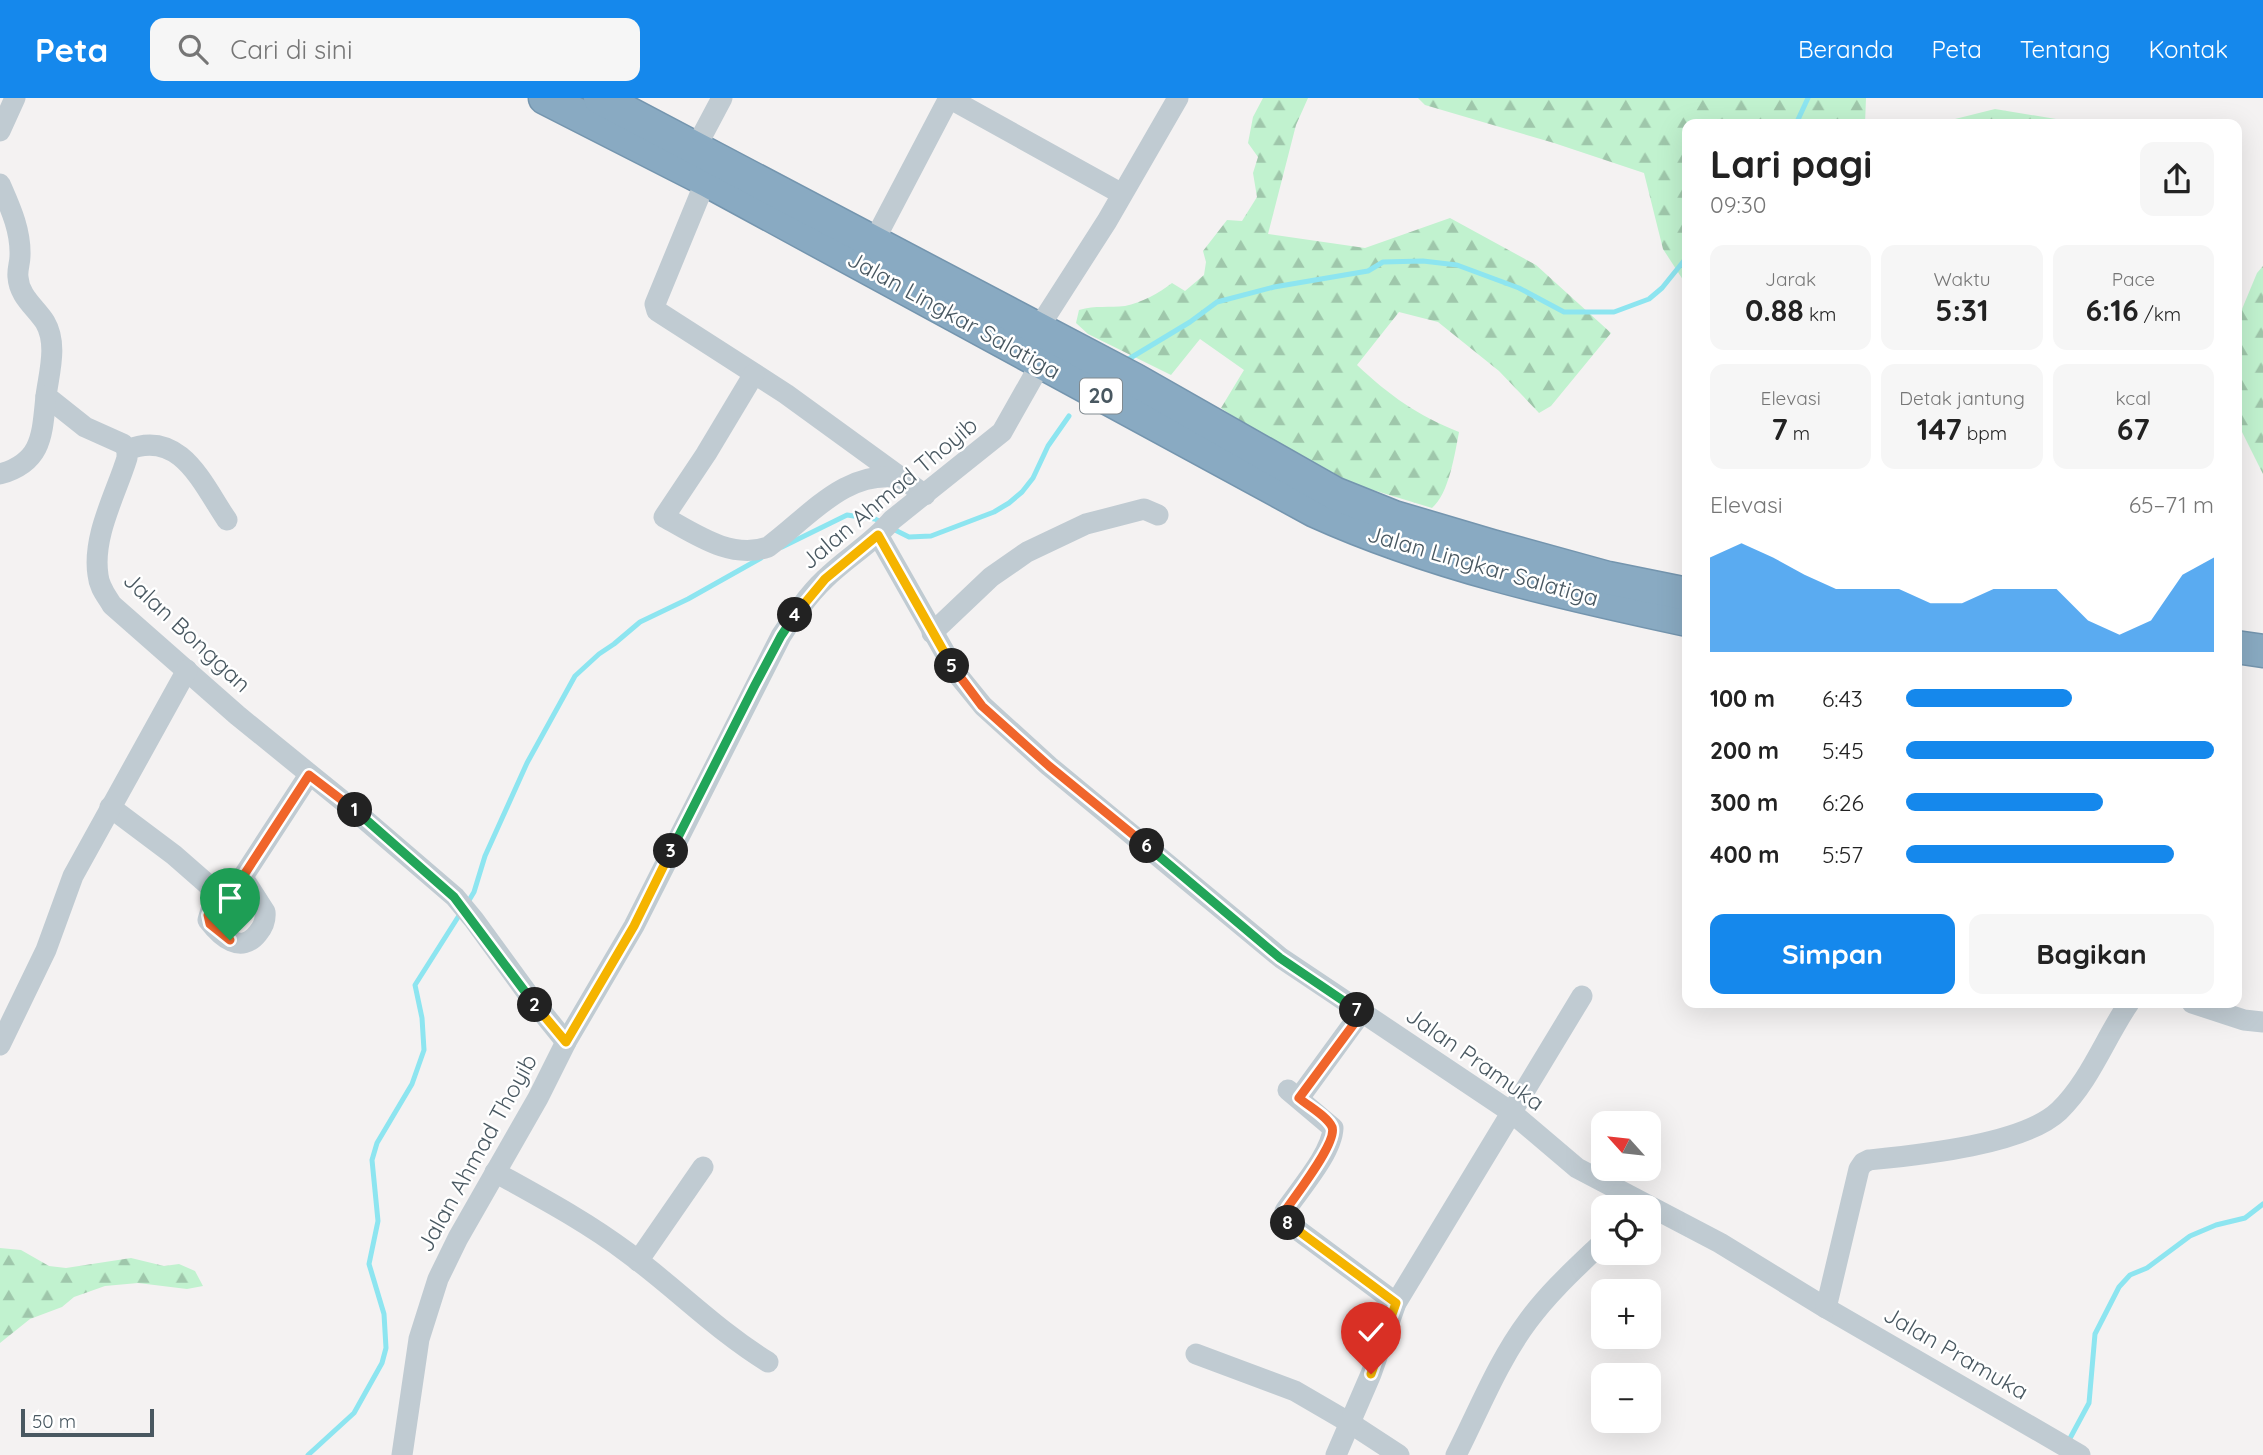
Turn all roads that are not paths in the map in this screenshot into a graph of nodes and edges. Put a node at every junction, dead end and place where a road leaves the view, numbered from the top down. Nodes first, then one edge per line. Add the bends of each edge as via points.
1 (15, 98) edge
2 (545, 98) edge
3 (600, 98) edge
4 (722, 98) edge
5 (949, 98) edge
6 (1178, 98) edge
7 (0, 131) edge
8 (696, 147) junction
9 (706, 180) junction
10 (0, 184) edge
11 (1122, 194) junction
12 (874, 241) junction
13 (1034, 348) junction
14 (754, 374) junction
15 (46, 396) junction
16 (127, 450) junction
17 (1258, 466) junction
18 (0, 474) edge
19 (901, 478) junction
20 (925, 495) junction
21 (1158, 515) dead end
22 (227, 520) dead end
23 (885, 528) junction
24 (1682, 593) edge
25 (1682, 619) edge
26 (932, 632) junction
27 (2242, 648) edge
28 (2263, 651) edge
29 (187, 670) junction
30 (2242, 670) edge
31 (2263, 672) edge
32 (309, 775) junction
33 (110, 807) junction
34 (244, 875) junction
35 (222, 897) junction
36 (1582, 996) dead end
37 (2126, 1008) edge
38 (2207, 1008) edge
39 (1362, 1013) junction
40 (2263, 1022) edge
41 (566, 1042) junction
42 (0, 1045) edge
43 (1511, 1112) junction
44 (703, 1167) dead end
45 (495, 1172) junction
46 (1624, 1195) edge
47 (1661, 1215) edge
48 (1591, 1253) edge
49 (639, 1261) junction
50 (1396, 1303) junction
51 (1826, 1308) junction
52 (1196, 1354) dead end
53 (768, 1362) dead end
54 (1350, 1423) junction
55 (402, 1455) edge
56 (1336, 1455) edge
57 (1399, 1455) edge
58 (1456, 1455) edge
59 (2080, 1455) edge

1 - 7 street
2 - 9 highway, Jalan Lingkar Salatiga / 20
3 - 8 highway, Jalan Lingkar Salatiga / 20
4 - 8 street
5 - 11 street
5 - 12 street
6 - 11 street, Jalan Ahmad Thoyib
8 - 12 highway, Jalan Lingkar Salatiga / 20
9 - 13 highway, Jalan Lingkar Salatiga / 20
9 - 14 street via 655,304 661,315
10 - 15 street via 18,230 22,294 50,334
11 - 13 street, Jalan Ahmad Thoyib
12 - 13 highway, Jalan Lingkar Salatiga / 20
13 - 17 highway, Jalan Lingkar Salatiga / 20 via 1135,380
13 - 20 street, Jalan Ahmad Thoyib via 1002,432
14 - 19 street
14 - 19 street via 664,517 717,544 754,552 776,541 846,485 876,476
15 - 16 street via 85,427
15 - 18 street via 35,454
16 - 22 street via 150,444 172,449
16 - 29 street, Jalan Bonggan via 101,535 97,574 112,605
17 - 24 highway, Jalan Lingkar Salatiga / 20 via 1394,517 1608,578
17 - 25 highway, Jalan Lingkar Salatiga / 20 via 1314,511 1389,541 1482,570
19 - 20 street
20 - 23 street, Jalan Ahmad Thoyib
21 - 26 street via 1144,509 1086,524 1027,552 991,577
23 - 26 street, Jalan Pramuka
23 - 41 street, Jalan Ahmad Thoyib via 825,579 781,636 634,926
26 - 39 street, Jalan Pramuka via 982,706 1049,766 1280,958
27 - 28 highway
29 - 32 street, Jalan Bonggan
29 - 33 street
30 - 31 highway
32 - 34 street
32 - 41 street, Jalan Bonggan via 454,897
33 - 35 street
33 - 42 street via 74,876 46,950
34 - 35 street
34 - 35 street via 266,919 249,943 236,944 208,920
36 - 43 street
37 - 51 street via 2077,1088 2059,1111 2038,1126 1944,1151 1863,1163
38 - 40 street
39 - 43 street, Jalan Pramuka
39 - 50 street via 1293,1094 1333,1128 1327,1149 1285,1211 1287,1222
41 - 45 street, Jalan Ahmad Thoyib
43 - 46 street, Jalan Pramuka via 1577,1168
43 - 50 street
44 - 49 street
45 - 49 street via 569,1213
45 - 55 street, Jalan Ahmad Thoyib via 434,1291 419,1339
47 - 51 street, Jalan Pramuka via 1720,1243
48 - 58 street via 1527,1321 1497,1369
49 - 53 street via 734,1341
50 - 54 street
51 - 59 street, Jalan Pramuka
52 - 54 street via 1295,1391
54 - 56 street
54 - 57 street

